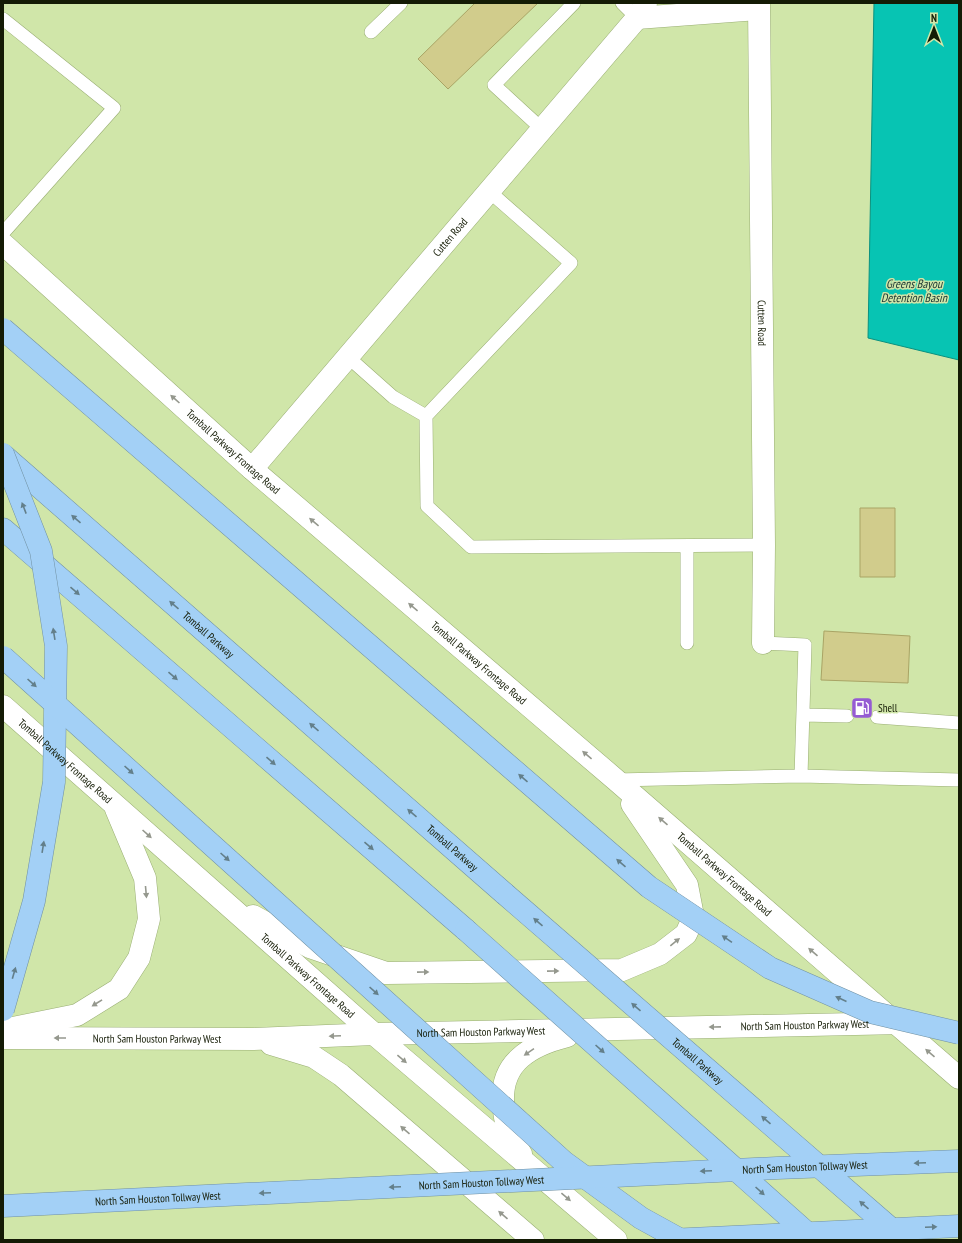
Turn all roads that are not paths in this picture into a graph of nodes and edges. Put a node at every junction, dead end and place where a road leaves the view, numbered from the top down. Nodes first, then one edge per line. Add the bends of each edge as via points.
1 (401, 3) edge
2 (574, 3) edge
3 (758, 6) edge
4 (635, 8) edge
5 (3, 19) edge
6 (371, 32) dead end
7 (543, 130) junction
8 (490, 192) junction
9 (3, 233) edge
10 (3, 244) edge
11 (3, 329) edge
12 (348, 357) junction
13 (426, 416) junction
14 (3, 455) edge
15 (252, 469) junction
16 (3, 529) edge
17 (764, 545) junction
18 (687, 546) junction
19 (687, 643) dead end
20 (763, 643) joint
21 (3, 657) edge
22 (3, 706) edge
23 (803, 715) junction
24 (847, 716) dead end
25 (877, 717) dead end
26 (959, 723) edge
27 (801, 776) junction
28 (616, 780) junction
29 (959, 780) edge
30 (114, 804) junction
31 (218, 897) junction
32 (3, 1010) edge
33 (896, 1023) junction
34 (959, 1024) edge
35 (3, 1030) edge
36 (591, 1030) junction
37 (959, 1033) edge
38 (374, 1034) junction
39 (3, 1038) edge
40 (253, 1039) junction
41 (959, 1078) edge
42 (959, 1161) edge
43 (529, 1166) junction
44 (3, 1206) edge
45 (959, 1226) edge
46 (533, 1240) edge
47 (616, 1240) edge
48 (669, 1240) edge
49 (681, 1240) edge
50 (815, 1240) edge
51 (904, 1240) edge

1 - 6 lane
2 - 7 lane via 494,85
3 - 4 main road
3 - 17 main road, Cutten Road
4 - 7 main road, Cutten Road
5 - 9 lane via 114,108
7 - 8 main road, Cutten Road
8 - 12 main road, Cutten Road
8 - 13 lane via 571,263
15 -> 10 main road, Tomball Parkway Frontage Road
37 -> 11 highway, bridge via 870,1012 770,968 649,887
12 - 13 lane via 393,396
12 - 15 main road, Cutten Road
13 - 18 lane via 427,506 471,546
32 -> 14 highway, bridge via 34,901 54,782 56,646 41,551
51 -> 14 highway, Tomball Parkway, bridge
28 -> 15 main road, Tomball Parkway Frontage Road
16 -> 50 highway, bridge via 466,930
17 - 18 lane
17 - 20 main road, Cutten Road
18 - 19 lane
20 - 23 lane via 805,645
21 -> 49 highway, bridge via 564,1162 641,1218
22 - 30 main road, Tomball Parkway Frontage Road
23 - 24 lane
23 - 27 lane
25 - 26 lane
27 - 28 lane
27 - 29 lane
31 -> 28 main road via 310,947 386,973 622,970 660,954 686,934 691,923 692,911 687,885
33 -> 28 main road, Tomball Parkway Frontage Road
30 -> 31 main road, Tomball Parkway Frontage Road
30 -> 35 main road via 145,878 149,919 139,958 119,989 77,1015
31 - 38 main road, Tomball Parkway Frontage Road
33 - 34 main road, North Sam Houston Parkway West
33 -> 36 main road, North Sam Houston Parkway West
41 -> 33 main road, Tomball Parkway Frontage Road
36 - 38 main road, North Sam Houston Parkway West
36 -> 43 main road via 554,1039 534,1048 510,1069 504,1088 504,1120 514,1144
38 -> 40 main road, North Sam Houston Parkway West
38 -> 43 main road, Tomball Parkway Frontage Road
40 -> 39 main road, North Sam Houston Parkway West
46 -> 40 main road via 341,1075 314,1057
42 -> 44 highway, North Sam Houston Tollway West, bridge
43 -> 47 main road, Tomball Parkway Frontage Road
48 -> 45 highway, bridge

